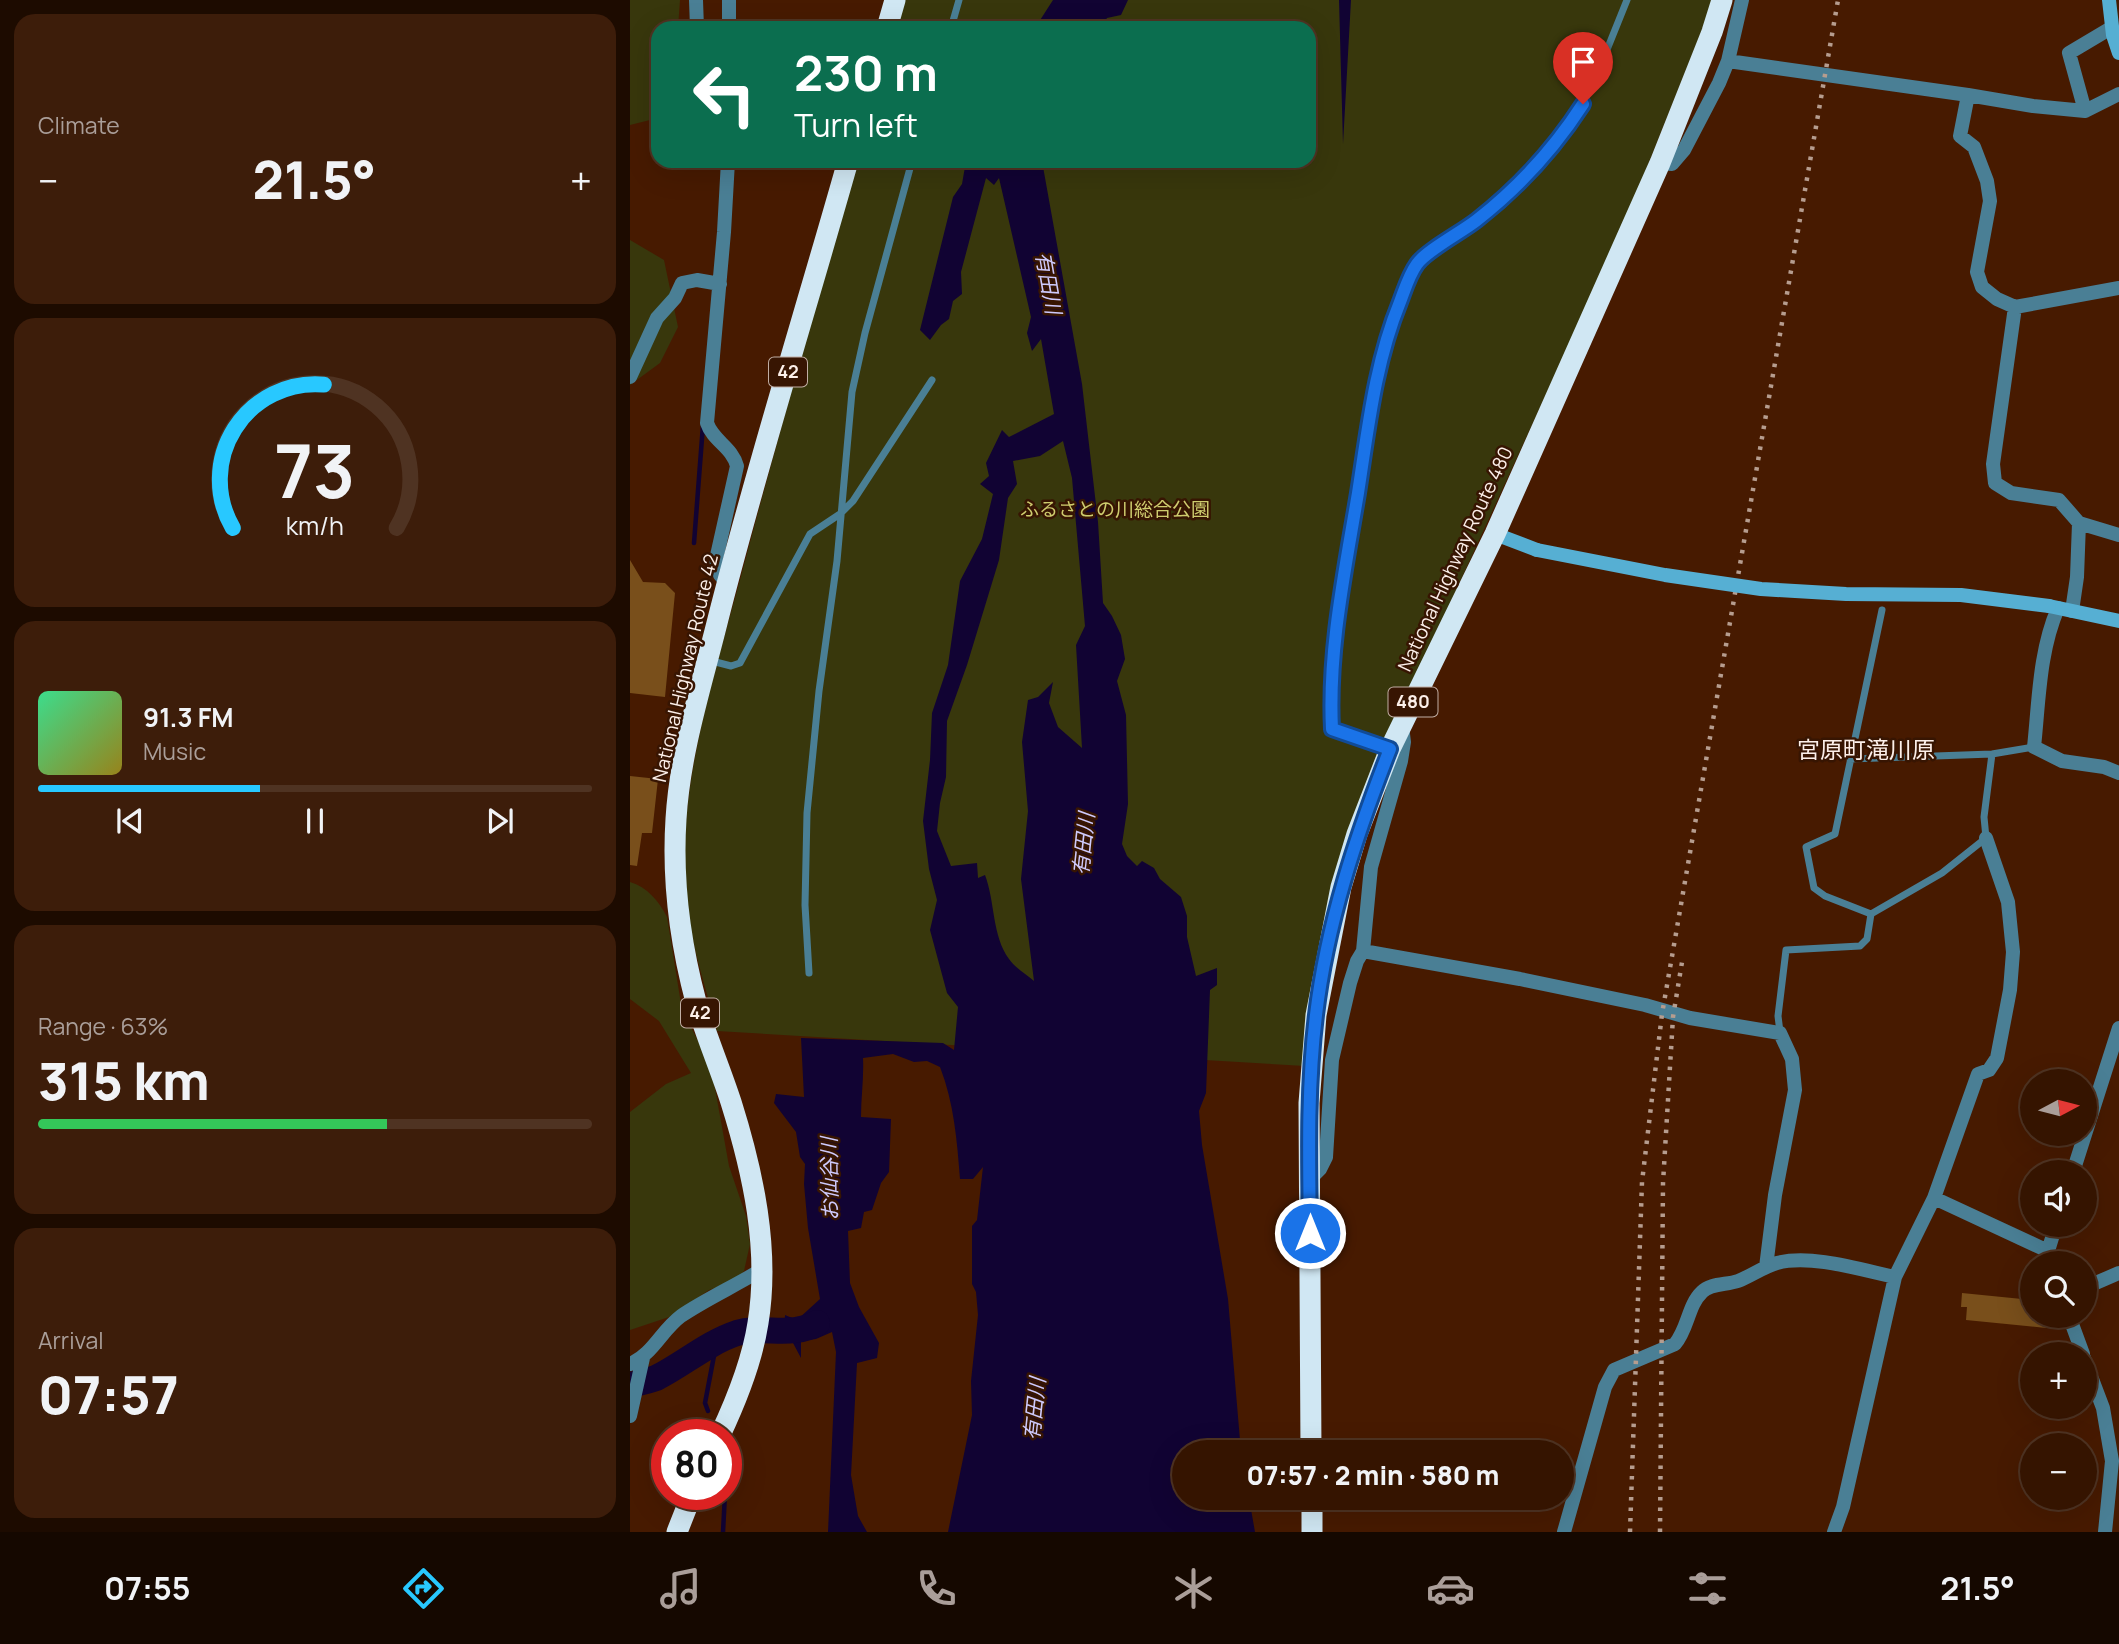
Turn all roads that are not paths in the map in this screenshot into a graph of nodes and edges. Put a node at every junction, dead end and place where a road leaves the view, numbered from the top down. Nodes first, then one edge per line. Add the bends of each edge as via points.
1 (696, 0) edge
2 (729, 0) edge
3 (895, 0) edge
4 (959, 0) edge
5 (1627, 0) edge
6 (1722, 0) edge
7 (1742, 0) edge
8 (2109, 0) edge
9 (697, 21) edge
10 (729, 21) edge
11 (889, 21) edge
12 (953, 21) edge
13 (2111, 27) junction
14 (2119, 53) edge
15 (1728, 61) junction
16 (2119, 94) edge
17 (1968, 95) junction
18 (2085, 111) junction
19 (1660, 163) junction
20 (728, 168) edge
21 (846, 168) edge
22 (910, 168) edge
23 (720, 284) junction
24 (2119, 288) edge
25 (2015, 307) junction
26 (630, 377) edge
27 (932, 380) dead end
28 (840, 514) junction
29 (2078, 523) junction
30 (1495, 534) junction
31 (2119, 534) edge
32 (727, 583) junction
33 (2060, 609) junction
34 (1882, 610) dead end
35 (2119, 621) edge
36 (708, 660) junction
37 (1402, 723) junction
38 (2034, 747) junction
39 (1390, 749) junction
40 (1992, 754) junction
41 (1850, 759) junction
42 (2119, 773) edge
43 (1986, 838) junction
44 (1871, 914) junction
45 (1363, 951) junction
46 (809, 973) dead end
47 (2119, 1028) edge
48 (1780, 1033) junction
49 (2077, 1160) edge
50 (1310, 1179) junction
51 (1934, 1198) junction
52 (2036, 1251) edge
53 (1766, 1267) junction
54 (761, 1270) junction
55 (2119, 1273) edge
56 (1895, 1277) junction
57 (2097, 1282) edge
58 (637, 1361) edge
59 (2097, 1392) edge
60 (630, 1416) edge
61 (727, 1419) edge
62 (1311, 1440) edge
63 (686, 1510) edge
64 (1312, 1510) edge
65 (677, 1532) edge
66 (1312, 1532) edge
67 (1564, 1532) edge
68 (1834, 1532) edge
69 (2105, 1532) edge

1 - 9 street
2 - 10 street
3 - 11 highway
4 - 12 lane
5 - 39 lane via 1604,61 1568,128 1510,192 1421,260 1410,276 1383,345 1335,639 1331,707 1332,729
6 - 19 highway, National Highway Route 480 / 480
7 - 15 street
8 - 13 street
13 - 14 street
13 - 18 street via 2069,53
15 - 17 street
15 - 19 street via 1684,150 1672,164
16 - 18 street
17 - 18 street
17 - 25 street via 1960,136 1974,147 1990,201 1977,272 1982,287
19 - 30 highway, National Highway Route 480 / 480
20 - 23 street
21 - 32 highway, National Highway Route 42 / 42
22 - 28 lane via 855,374
23 - 26 street via 682,283 657,318
23 - 32 street via 707,424 731,451 737,466 716,560
24 - 25 street
25 - 29 street via 1993,464 1995,483 2011,493 2059,500
27 - 28 lane via 866,485
28 - 36 lane via 810,534 740,663 731,666
28 - 46 lane via 807,813
29 - 31 street
29 - 33 street via 2077,577
30 - 33 street, bridge via 1537,550 1761,589 1961,595
30 - 37 highway, National Highway Route 480 / 480
32 - 36 highway, National Highway Route 42 / 42
33 - 35 street
33 - 38 street via 2044,653
34 - 41 lane
36 - 54 highway, National Highway Route 42 / 42 via 677,798 675,888 696,1002 747,1157
37 - 39 highway, National Highway Route 480 / 480
37 - 45 street via 1404,751 1371,867
38 - 40 lane
38 - 42 street via 2062,761
39 - 50 highway, National Highway Route 480 / 480 via 1341,887 1322,977 1309,1103
40 - 41 lane
40 - 43 lane
41 - 44 lane via 1835,834 1805,847 1814,888
43 - 44 lane via 1942,873
43 - 51 street via 2008,902 2013,953 2010,990 1997,1058 1978,1074
44 - 48 lane via 1867,939 1860,946 1786,950
45 - 48 street
45 - 50 street via 1350,983 1332,1060 1326,1157
47 - 49 street
48 - 53 street via 1792,1059 1795,1090
50 - 62 highway, National Highway Route 480 / 480
51 - 52 street
51 - 56 street
53 - 56 street via 1780,1262 1819,1262
53 - 67 street via 1737,1281 1705,1288 1675,1345 1614,1370 1605,1387
54 - 58 street via 681,1317
54 - 61 highway, National Highway Route 42 / 42 via 754,1343
55 - 57 street
56 - 68 street
58 - 60 street
59 - 69 street via 2112,1461
63 - 65 highway
64 - 66 highway

